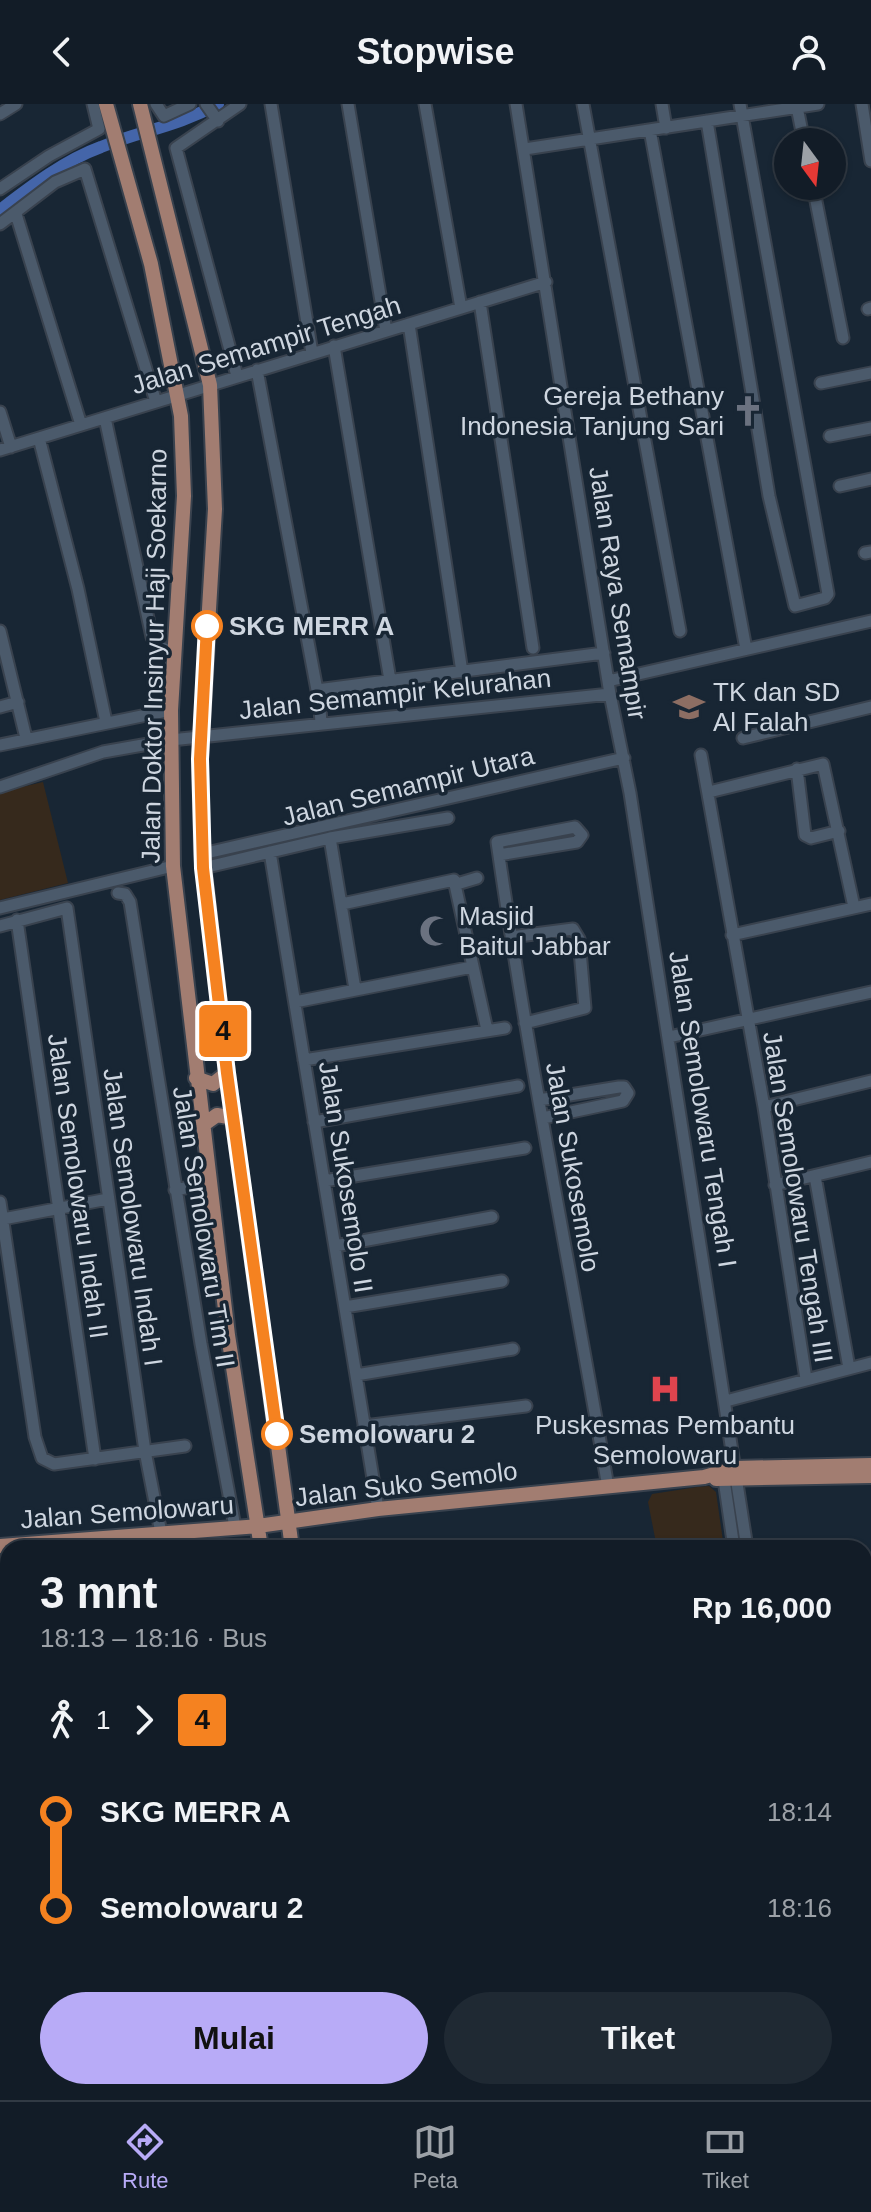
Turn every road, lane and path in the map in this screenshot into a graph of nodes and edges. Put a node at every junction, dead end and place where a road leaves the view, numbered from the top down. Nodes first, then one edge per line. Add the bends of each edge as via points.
1 (15, 104) edge
2 (93, 104) edge
3 (106, 104) edge
4 (140, 104) edge
5 (156, 104) edge
6 (190, 104) edge
7 (206, 104) edge
8 (240, 104) edge
9 (271, 104) edge
10 (348, 104) edge
11 (425, 104) edge
12 (516, 104) edge
13 (583, 104) edge
14 (662, 104) edge
15 (862, 104) edge
16 (808, 105) edge
17 (742, 110) edge
18 (0, 114) edge
19 (217, 120) junction
20 (707, 121) junction
21 (666, 128) junction
22 (806, 128) edge
23 (650, 130) junction
24 (589, 139) junction
25 (525, 149) junction
26 (871, 161) edge
27 (0, 189) edge
28 (816, 200) edge
29 (16, 214) junction
30 (0, 224) edge
31 (546, 282) junction
32 (480, 302) junction
33 (461, 308) junction
34 (409, 324) junction
35 (386, 331) junction
36 (843, 338) dead end
37 (334, 346) junction
38 (312, 353) junction
39 (257, 370) junction
40 (871, 373) edge
41 (237, 376) junction
42 (821, 383) dead end
43 (210, 385) junction
44 (178, 395) junction
45 (156, 402) junction
46 (0, 412) edge
47 (105, 418) junction
48 (81, 425) junction
49 (871, 428) edge
50 (830, 436) dead end
51 (39, 438) junction
52 (6, 448) edge
53 (871, 479) edge
54 (840, 486) dead end
55 (871, 621) edge
56 (0, 631) edge
57 (680, 631) dead end
58 (533, 648) dead end
59 (746, 649) junction
60 (174, 653) junction
61 (604, 653) junction
62 (4, 666) edge
63 (462, 672) junction
64 (390, 680) junction
65 (317, 687) junction
66 (609, 687) junction
67 (18, 702) junction
68 (0, 707) edge
69 (871, 707) edge
70 (171, 710) junction
71 (106, 722) junction
72 (321, 724) junction
73 (201, 737) junction
74 (26, 738) junction
75 (743, 738) dead end
76 (171, 740) junction
77 (0, 745) edge
78 (701, 755) dead end
79 (624, 758) junction
80 (797, 769) junction
81 (0, 787) edge
82 (709, 792) junction
83 (448, 818) dead end
84 (839, 831) junction
85 (330, 838) junction
86 (270, 852) junction
87 (499, 855) junction
88 (203, 861) junction
89 (173, 866) junction
90 (477, 878) dead end
91 (457, 884) junction
92 (118, 893) dead end
93 (342, 904) junction
94 (871, 904) edge
95 (854, 907) junction
96 (0, 908) edge
97 (17, 920) junction
98 (0, 926) edge
99 (732, 935) junction
100 (511, 937) junction
101 (472, 967) junction
102 (355, 989) junction
103 (871, 993) edge
104 (295, 1002) junction
105 (747, 1022) junction
106 (525, 1023) junction
107 (505, 1028) dead end
108 (487, 1030) junction
109 (669, 1037) junction
110 (304, 1060) junction
111 (227, 1073) junction
112 (196, 1078) junction
113 (871, 1081) edge
114 (518, 1086) dead end
115 (539, 1100) junction
116 (764, 1107) junction
117 (234, 1118) junction
118 (543, 1118) junction
119 (314, 1122) junction
120 (203, 1125) junction
121 (525, 1148) dead end
122 (871, 1162) edge
123 (815, 1176) junction
124 (324, 1181) junction
125 (210, 1183) junction
126 (775, 1185) junction
127 (175, 1190) junction
128 (108, 1199) junction
129 (0, 1202) edge
130 (58, 1208) junction
131 (492, 1217) dead end
132 (3, 1219) junction
133 (335, 1246) junction
134 (502, 1281) dead end
135 (345, 1307) junction
136 (513, 1349) dead end
137 (871, 1363) edge
138 (849, 1368) junction
139 (356, 1375) junction
140 (806, 1379) junction
141 (726, 1401) junction
142 (526, 1406) dead end
143 (364, 1426) junction
144 (185, 1446) dead end
145 (145, 1451) junction
146 (95, 1459) junction
147 (871, 1465) edge
148 (729, 1475) junction
149 (871, 1476) edge
150 (608, 1487) junction
151 (378, 1509) junction
152 (288, 1522) junction
153 (258, 1526) junction
154 (235, 1527) junction
155 (161, 1533) junction
156 (74, 1540) edge
157 (260, 1540) edge
158 (291, 1540) edge
159 (733, 1540) edge
160 (745, 1540) edge

1 - 18 street
2 - 27 street via 98,130
3 - 44 main road, Jalan Doktor Insinyur Haji Soekarno via 151,264
4 - 43 main road, Jalan Doktor Insinyur Haji Soekarno
5 - 6 street via 164,116
7 - 19 street
8 - 19 street
9 - 38 street
10 - 35 street
11 - 33 street
12 - 25 street, Jalan Raya Semampir
13 - 24 street
14 - 21 street
15 - 26 street
16 - 17 street
16 - 22 street
17 - 20 street
17 - 20 street via 828,591 825,598 795,606 769,496
19 - 41 street via 176,149
20 - 21 street
21 - 23 street
23 - 24 street
23 - 59 street
24 - 25 street
24 - 57 street
25 - 31 street, Jalan Raya Semampir
28 - 36 street
29 - 30 street
29 - 45 street via 55,182 85,169
29 - 48 street
31 - 32 street, Jalan Semampir Tengah
31 - 61 street, Jalan Raya Semampir
32 - 33 street, Jalan Semampir Tengah
32 - 58 street
33 - 34 street, Jalan Semampir Tengah
34 - 35 street, Jalan Semampir Tengah
34 - 63 street
35 - 37 street, Jalan Semampir Tengah
37 - 38 street, Jalan Semampir Tengah
37 - 64 street
38 - 39 street, Jalan Semampir Tengah
39 - 41 street, Jalan Semampir Tengah
39 - 65 street
40 - 42 street
41 - 43 street, Jalan Semampir Tengah
43 - 44 street, Jalan Semampir Tengah
43 - 73 main road, Jalan Doktor Insinyur Haji Soekarno via 215,509
44 - 45 street, Jalan Semampir Tengah
44 - 60 main road, Jalan Doktor Insinyur Haji Soekarno via 184,496
45 - 47 street, Jalan Semampir Tengah
46 - 52 street
47 - 48 street, Jalan Semampir Tengah
47 - 60 street via 152,637
48 - 51 street, Jalan Semampir Tengah
49 - 50 street
51 - 52 street, Jalan Semampir Tengah
51 - 71 street
53 - 54 street
55 - 59 street, Jalan Semampir Kelurahan
56 - 62 street
59 - 66 street, Jalan Semampir Kelurahan
60 - 70 main road, Jalan Doktor Insinyur Haji Soekarno
61 - 63 street
61 - 66 street, Jalan Raya Semampir
62 - 67 street
63 - 64 street
64 - 65 street
65 - 72 street
66 - 72 street, Jalan Semampir Kelurahan
66 - 79 street, Jalan Raya Semampir
67 - 68 street
67 - 74 street
69 - 75 street
70 - 71 street
70 - 76 main road, Jalan Doktor Insinyur Haji Soekarno
71 - 74 street
72 - 73 street, Jalan Semampir Kelurahan
73 - 76 street, Jalan Semampir Kelurahan
73 - 88 main road, Jalan Doktor Insinyur Haji Soekarno
74 - 77 street
76 - 81 street, Jalan Semampir Kelurahan via 103,752
76 - 89 main road, Jalan Doktor Insinyur Haji Soekarno
78 - 82 street, Jalan Semolowaru Tengah III
79 - 88 street, Jalan Semampir Utara
79 - 109 street, Jalan Semolowaru Tengah I
80 - 82 street
80 - 84 street via 824,765
80 - 84 street via 805,835
82 - 99 street, Jalan Semolowaru Tengah III
83 - 85 street
84 - 95 street
85 - 86 street
85 - 93 street
86 - 88 street
86 - 104 street, Jalan Sukosemolo II
87 - 87 street via 577,842 581,832 575,827 500,839
87 - 100 street, Jalan Sukosemolo
88 - 111 main road, Jalan Doktor Insinyur Haji Soekarno
89 - 96 street
89 - 112 main road, Jalan Doktor Insinyur Haji Soekarno
90 - 91 street
91 - 93 street via 450,879
91 - 101 street
92 - 127 street, Jalan Semolowaru Tim II via 130,902
93 - 102 street
94 - 95 street
95 - 99 street
97 - 98 street
97 - 128 street, Jalan Semolowaru Indah I via 67,908
97 - 130 street, Jalan Semolowaru Indah II
99 - 105 street, Jalan Semolowaru Tengah III
100 - 106 street, Jalan Sukosemolo
100 - 106 street via 568,929 578,934 585,1008
101 - 102 street
101 - 108 street
102 - 104 street
103 - 105 street
104 - 110 street, Jalan Sukosemolo II
105 - 109 street
105 - 116 street, Jalan Semolowaru Tengah III
106 - 115 street, Jalan Sukosemolo
107 - 108 street
108 - 110 street
109 - 141 street, Jalan Semolowaru Tengah I
110 - 119 street, Jalan Sukosemolo II
111 - 112 main road via 213,1084
111 - 117 main road, Jalan Doktor Insinyur Haji Soekarno
112 - 120 main road, Jalan Doktor Insinyur Haji Soekarno
113 - 116 street
114 - 119 street
115 - 118 street, Jalan Sukosemolo
115 - 118 street via 619,1087 628,1093 623,1101
116 - 126 street, Jalan Semolowaru Tengah III
117 - 120 main road via 217,1115
117 - 152 main road, Jalan Doktor Insinyur Haji Soekarno
118 - 150 street, Jalan Sukosemolo
119 - 124 street, Jalan Sukosemolo II
120 - 125 main road, Jalan Doktor Insinyur Haji Soekarno
121 - 124 street
122 - 123 street
123 - 126 street
123 - 138 street
124 - 133 street, Jalan Sukosemolo II
125 - 127 street
125 - 153 main road, Jalan Doktor Insinyur Haji Soekarno
126 - 140 street, Jalan Semolowaru Tengah III
127 - 154 street, Jalan Semolowaru Tim II
128 - 130 street
128 - 145 street, Jalan Semolowaru Indah I
129 - 132 street
130 - 132 street
130 - 146 street, Jalan Semolowaru Indah II
131 - 133 street
132 - 146 street via 38,1453 54,1464
133 - 135 street, Jalan Sukosemolo II
134 - 135 street
135 - 139 street, Jalan Sukosemolo II
136 - 139 street
137 - 138 street
138 - 140 street
139 - 143 street, Jalan Sukosemolo II
140 - 141 street
141 - 148 street, Jalan Semolowaru Tengah I
142 - 143 street
143 - 151 street, Jalan Sukosemolo II
144 - 145 street
145 - 146 street
145 - 155 street, Jalan Semolowaru Indah I
147 - 148 main road
148 - 149 main road
148 - 150 main road, Jalan Suko Semolo
148 - 159 street
148 - 160 street
150 - 151 main road, Jalan Suko Semolo
151 - 152 main road, Jalan Suko Semolo
152 - 153 main road, Jalan Suko Semolo
152 - 158 main road, Jalan Doktor Insinyur Haji Soekarno
153 - 154 main road, Jalan Semolowaru
153 - 157 main road, Jalan Doktor Insinyur Haji Soekarno
154 - 155 main road, Jalan Semolowaru
155 - 156 main road, Jalan Semolowaru

